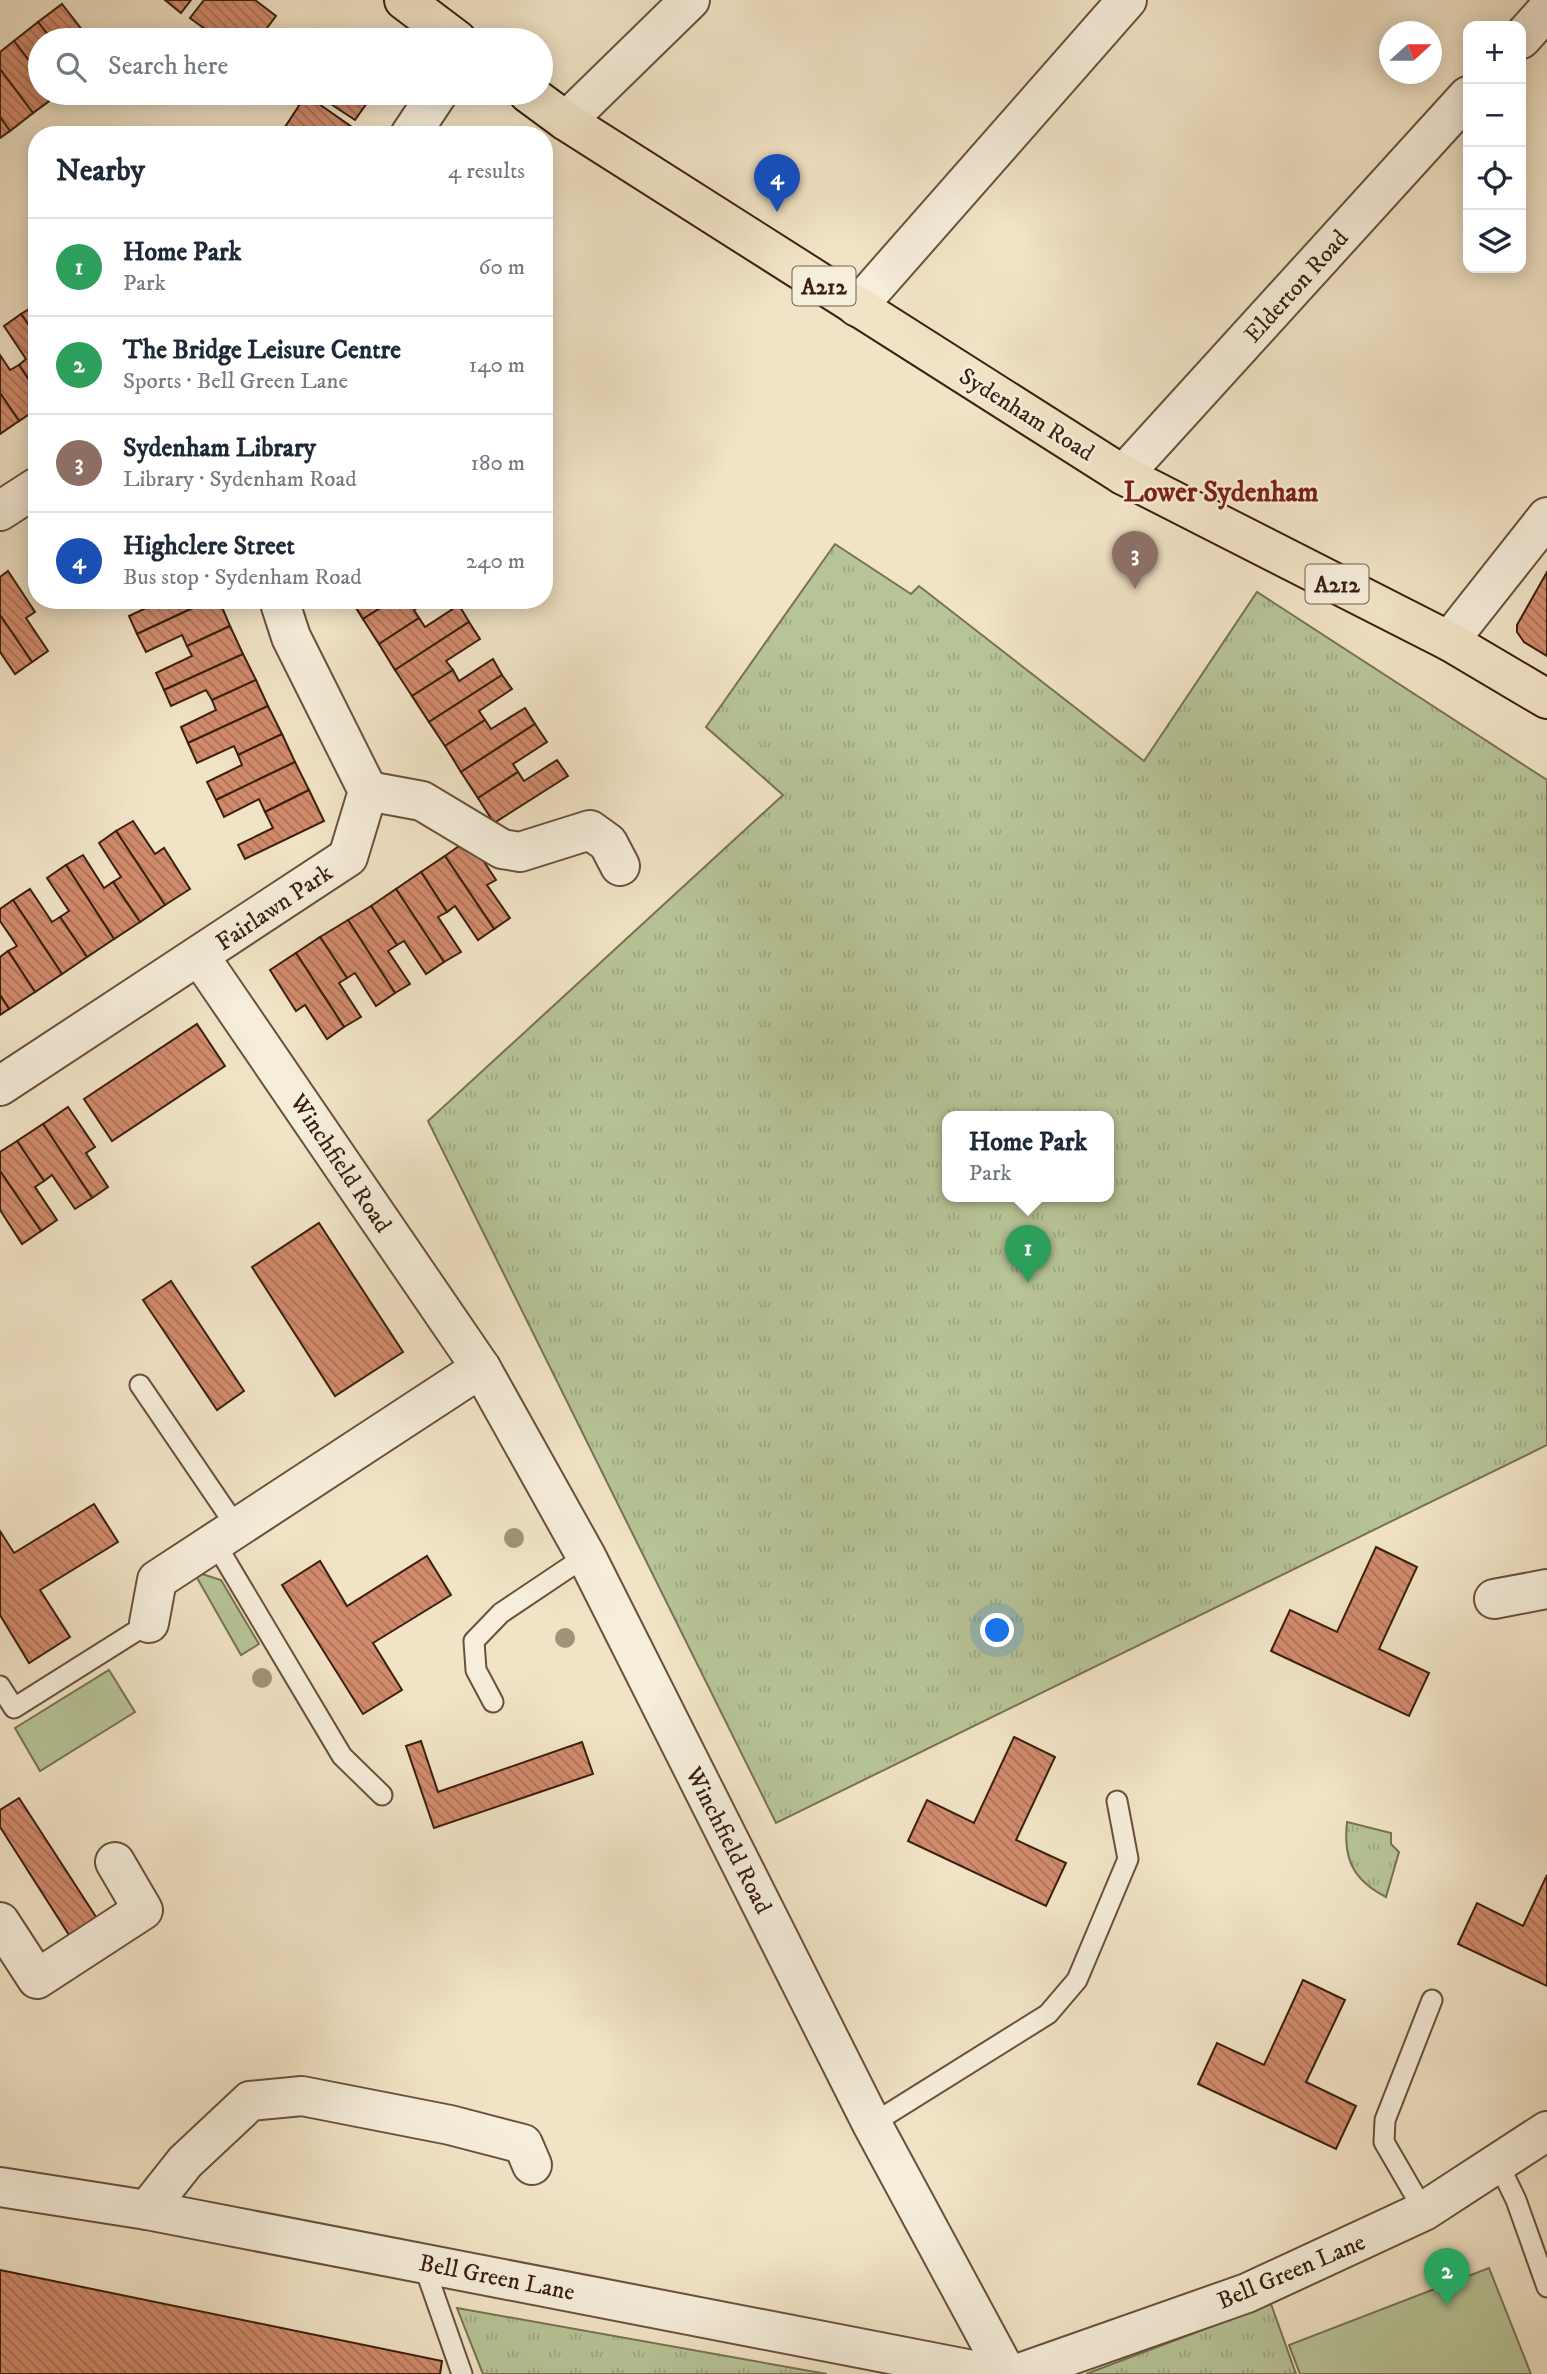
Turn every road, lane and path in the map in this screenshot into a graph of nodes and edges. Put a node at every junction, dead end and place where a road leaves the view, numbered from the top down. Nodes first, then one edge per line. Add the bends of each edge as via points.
1 (404, 0) edge
2 (690, 0) edge
3 (1127, 0) edge
4 (1547, 10) edge
5 (441, 28) edge
6 (1526, 33) edge
7 (1463, 101) edge
8 (430, 105) edge
9 (544, 105) edge
10 (566, 121) junction
11 (416, 126) edge
12 (857, 307) junction
13 (1123, 475) junction
14 (28, 493) edge
15 (0, 511) edge
16 (1547, 517) edge
17 (282, 609) edge
18 (1449, 641) junction
19 (1547, 699) edge
20 (368, 791) junction
21 (620, 866) dead end
22 (200, 957) junction
23 (0, 1086) edge
24 (481, 1368) junction
25 (141, 1385) dead end
26 (225, 1534) junction
27 (586, 1556) junction
28 (1547, 1589) edge
29 (1494, 1599) dead end
30 (149, 1623) joint
31 (0, 1686) edge
32 (493, 1702) dead end
33 (382, 1795) dead end
34 (1117, 1801) dead end
35 (115, 1862) dead end
36 (0, 1922) edge
37 (1432, 2000) dead end
38 (872, 2124) junction
39 (1547, 2131) edge
40 (1498, 2163) junction
41 (532, 2165) dead end
42 (0, 2187) edge
43 (147, 2210) junction
44 (1424, 2211) junction
45 (423, 2263) junction
46 (1547, 2287) edge
47 (462, 2374) edge
48 (993, 2374) edge
49 (1007, 2374) edge
50 (1017, 2374) edge

1 - 5 main road
2 - 10 street
3 - 12 street
4 - 6 street
7 - 13 street, Elderton Road
8 - 11 street
9 - 10 main road, Sydenham Road / A212
10 - 12 main road, Sydenham Road / A212
12 - 13 main road, Sydenham Road / A212
13 - 18 main road, Sydenham Road / A212
14 - 15 street
16 - 18 street
17 - 20 street via 291,637
18 - 19 main road, Sydenham Road / A212
20 - 21 street via 422,801 502,849 520,852 590,830 607,843
20 - 22 street, Fairlawn Park via 348,857
22 - 23 street, Fairlawn Park
22 - 24 street, Winchfield Road
24 - 26 street
24 - 27 street, Winchfield Road
25 - 26 lane
26 - 30 street via 157,1580
26 - 33 lane via 342,1756
27 - 32 lane via 501,1613 474,1641 476,1670
27 - 38 street, Winchfield Road
28 - 29 street
30 - 31 lane via 14,1708
34 - 38 lane via 1128,1859 1077,1980 1048,2014
35 - 36 street via 143,1910 37,1979
37 - 44 lane via 1385,2120 1384,2143
38 - 49 street, Winchfield Road
39 - 40 street, Bell Green Lane
40 - 44 street, Bell Green Lane
40 - 46 lane
41 - 43 street via 523,2144 450,2125 302,2096 250,2101 186,2162
42 - 43 street, Bell Green Lane
43 - 45 street, Bell Green Lane
44 - 50 street, Bell Green Lane via 1247,2293
45 - 47 lane
45 - 48 street, Bell Green Lane

